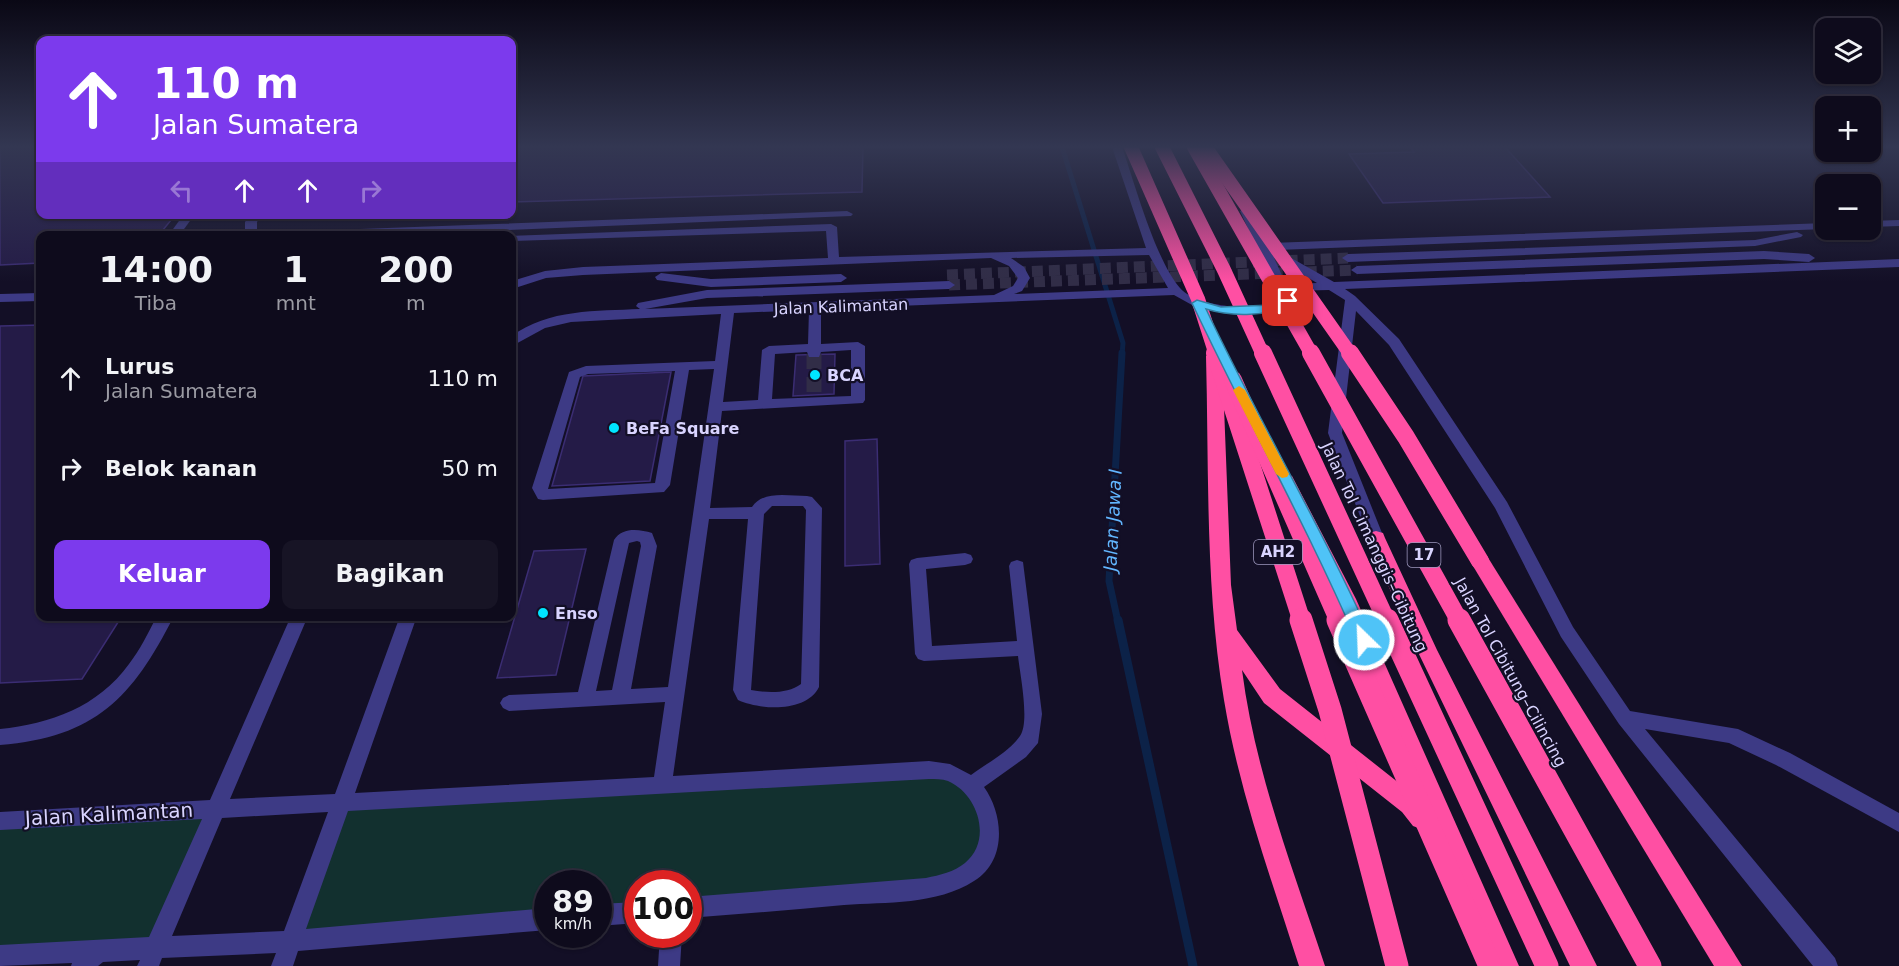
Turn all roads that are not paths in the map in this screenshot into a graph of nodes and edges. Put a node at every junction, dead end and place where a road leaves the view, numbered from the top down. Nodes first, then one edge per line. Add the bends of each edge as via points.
1 (1133, 192) edge
2 (1150, 192) edge
3 (1185, 192) edge
4 (1220, 192) edge
5 (1236, 192) edge
6 (1237, 192) edge
7 (847, 214) dead end
8 (186, 219) edge
9 (1899, 223) edge
10 (1881, 224) edge
11 (1815, 227) edge
12 (1815, 229) edge
13 (177, 231) edge
14 (387, 231) edge
15 (516, 238) edge
16 (1263, 247) junction
17 (1153, 251) junction
18 (978, 255) junction
19 (1348, 258) tunnel mouth
20 (834, 262) junction
21 (1897, 263) edge
22 (1357, 270) tunnel mouth
23 (608, 271) junction
24 (516, 284) edge
25 (1333, 287) junction
26 (1176, 291) junction
27 (1286, 295) junction
28 (36, 297) edge
29 (0, 298) edge
30 (1351, 299) junction
31 (981, 300) junction
32 (815, 307) junction
33 (1200, 307) junction
34 (728, 311) junction
35 (594, 315) junction
36 (516, 339) edge
37 (814, 351) junction
38 (683, 365) junction
39 (721, 365) junction
40 (1236, 386) joint
41 (765, 404) junction
42 (715, 406) junction
43 (756, 513) junction
44 (702, 514) junction
45 (1376, 538) joint
46 (965, 559) dead end
47 (1017, 566) dead end
48 (163, 621) edge
49 (298, 621) edge
50 (407, 621) edge
51 (1227, 631) junction
52 (1026, 648) junction
53 (675, 694) junction
54 (620, 697) junction
55 (585, 699) junction
56 (509, 703) dead end
57 (1625, 718) junction
58 (0, 737) edge
59 (662, 786) junction
60 (971, 786) junction
61 (342, 801) junction
62 (218, 808) junction
63 (0, 821) edge
64 (1899, 823) edge
65 (1642, 825) junction
66 (1463, 867) junction
67 (702, 907) edge
68 (534, 921) edge
69 (292, 941) junction
70 (670, 948) edge
71 (99, 950) junction
72 (0, 956) edge
73 (152, 956) edge
74 (38, 960) edge
75 (82, 966) edge
76 (282, 966) edge
77 (669, 966) edge
78 (1312, 966) edge
79 (1397, 966) edge
80 (1490, 966) edge
81 (1506, 966) edge
82 (1547, 966) edge
83 (1584, 966) edge
84 (1650, 966) edge
85 (1729, 966) edge
86 (1742, 966) edge
87 (1827, 966) edge

1 - 17 street
2 - 33 highway, AH2, bridge
3 - 82 highway, Jalan Tol Cimanggis–Cibitung, bridge
4 - 84 highway, Jalan Tol Cibitung–Cilincing / 17, bridge
5 - 16 street
6 - 65 highway, bridge via 1400,427
7 - 14 street
8 - 13 street
9 - 10 street
11 - 16 street
12 - 19 street via 1755,243
15 - 20 street via 831,227
16 - 25 street
16 - 27 street
17 - 18 street
17 - 26 street
18 - 20 street
18 - 31 street via 1007,260 1023,278 1018,288
20 - 23 street
21 - 22 street via 1764,255
21 - 25 street
23 - 24 street via 545,275
23 - 35 street via 711,283 948,280 707,294
25 - 27 street
25 - 30 street
26 - 31 street, Jalan Kalimantan
26 - 33 street
27 - 33 street via 1275,308
28 - 29 street
30 - 45 street via 1335,433
30 - 57 street via 1394,342 1502,506 1567,632
31 - 32 street, Jalan Kalimantan
32 - 34 street, Jalan Kalimantan
32 - 37 street
33 - 40 street
33 - 51 highway via 1215,364 1217,503
33 - 79 highway, AH2, bridge via 1330,710
33 - 80 highway, bridge
34 - 35 street, Jalan Kalimantan
34 - 39 street
35 - 36 street, Jalan Kalimantan via 556,319 528,329
37 - 41 street via 770,350
37 - 41 street via 858,346 858,400
38 - 38 street via 586,370 574,375 540,488 543,495 659,488
38 - 39 street
39 - 42 street
40 - 66 highway via 1346,599
41 - 42 street
42 - 44 street
43 - 43 street via 762,504 771,501 807,501 814,508 810,687 802,696 753,699 742,690
43 - 44 street
44 - 53 street
45 - 83 highway
46 - 52 street via 917,564 924,654
47 - 52 street
48 - 58 street via 131,676 110,696 55,728
49 - 62 street, Jalan Kalimantan
50 - 61 street
51 - 66 highway via 1272,696 1410,804
51 - 78 highway via 1235,700 1258,800
52 - 60 street via 1033,714 1031,737 1019,752
53 - 54 street
53 - 59 street
54 - 55 street
54 - 55 street via 649,546 641,535 622,540
55 - 56 street
57 - 64 street via 1731,735
57 - 87 street
59 - 60 street, Jalan Kalimantan via 929,770 952,774
59 - 61 street, Jalan Kalimantan
60 - 67 street via 985,806 991,825 989,846 976,868 953,882 926,888
61 - 62 street, Jalan Kalimantan
61 - 69 street
62 - 63 street, Jalan Kalimantan
62 - 73 street, Jalan Kalimantan
65 - 85 highway
65 - 86 highway
66 - 81 highway
68 - 69 street
69 - 73 street
69 - 76 street
70 - 77 street
71 - 73 street
71 - 74 street
71 - 75 street
72 - 74 street

